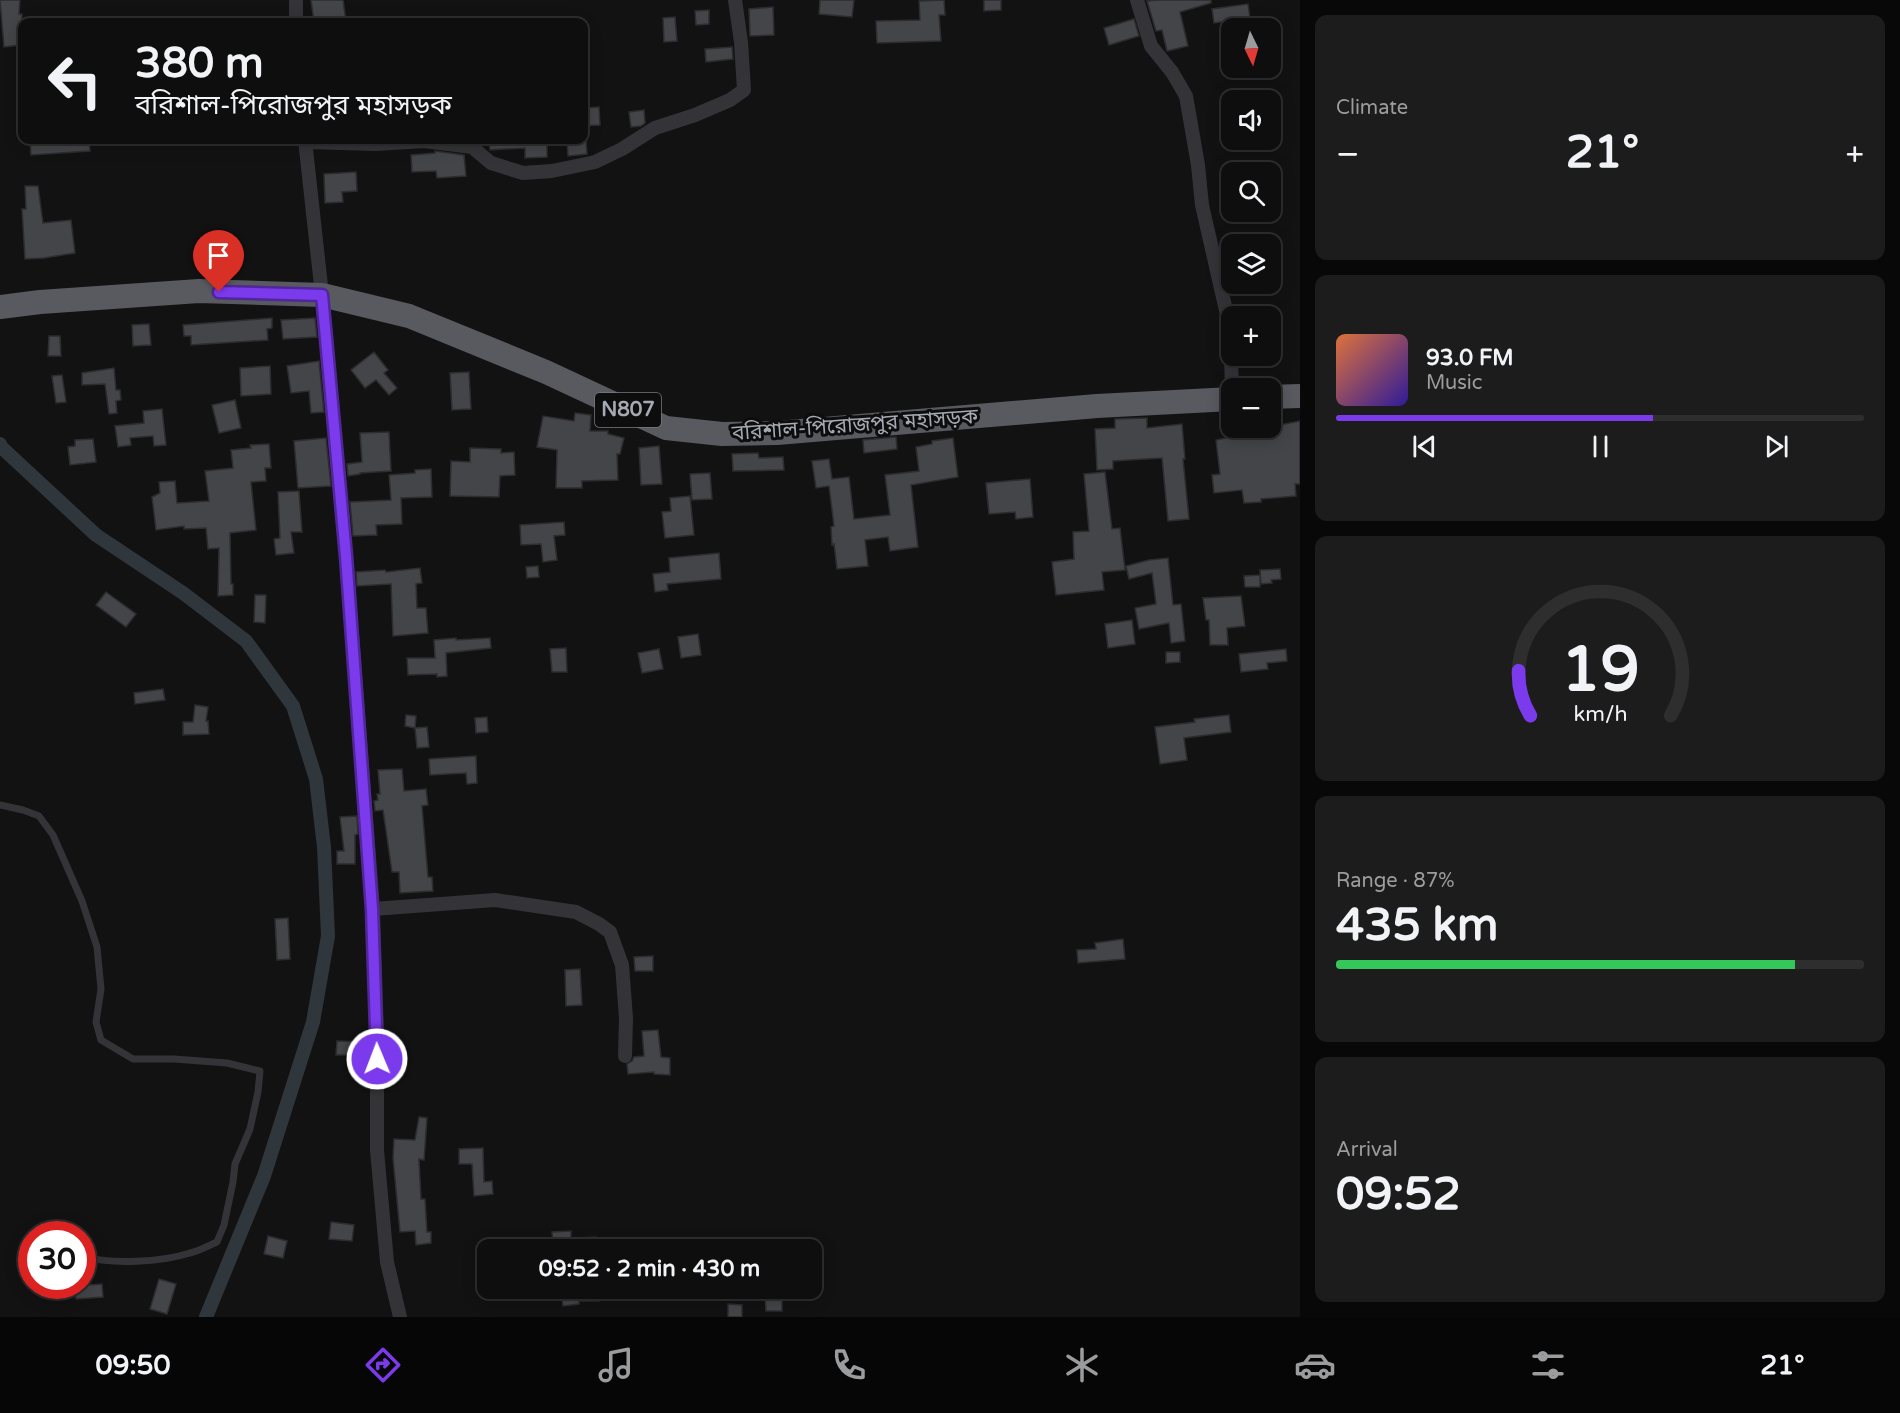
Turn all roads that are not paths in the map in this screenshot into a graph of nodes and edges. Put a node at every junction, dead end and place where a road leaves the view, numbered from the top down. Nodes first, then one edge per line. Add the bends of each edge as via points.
1 (296, 0) edge
2 (735, 0) edge
3 (1137, 0) edge
4 (296, 18) edge
5 (305, 144) edge
6 (448, 144) edge
7 (322, 295) junction
8 (0, 308) edge
9 (1232, 378) edge
10 (1300, 396) edge
11 (1281, 397) edge
12 (1221, 400) edge
13 (0, 805) edge
14 (372, 909) junction
15 (625, 1056) dead end
16 (96, 1259) edge
17 (400, 1317) edge

1 - 4 street
2 - 6 street via 744,90 730,100 655,128 595,162 552,171 523,173 491,163 472,147
3 - 9 street via 1151,46 1186,96 1202,205 1230,328
5 - 7 street
7 - 8 highway, বরিশাল-পিরোজপুর মহাসড়ক / N807 via 199,291
7 - 12 highway, বরিশাল-পিরোজপুর মহাসড়ক / N807 via 409,316 546,372 666,428 722,434 777,433
7 - 14 street
10 - 11 highway
13 - 16 lane via 39,816 53,835 82,901 97,947 101,989 96,1022 101,1040 133,1059 227,1063 260,1071 250,1129 235,1164 226,1217 217,1242 190,1253 158,1259
14 - 15 street via 495,900 576,912 599,924 610,932 622,965
14 - 17 street via 377,1150 387,1262

